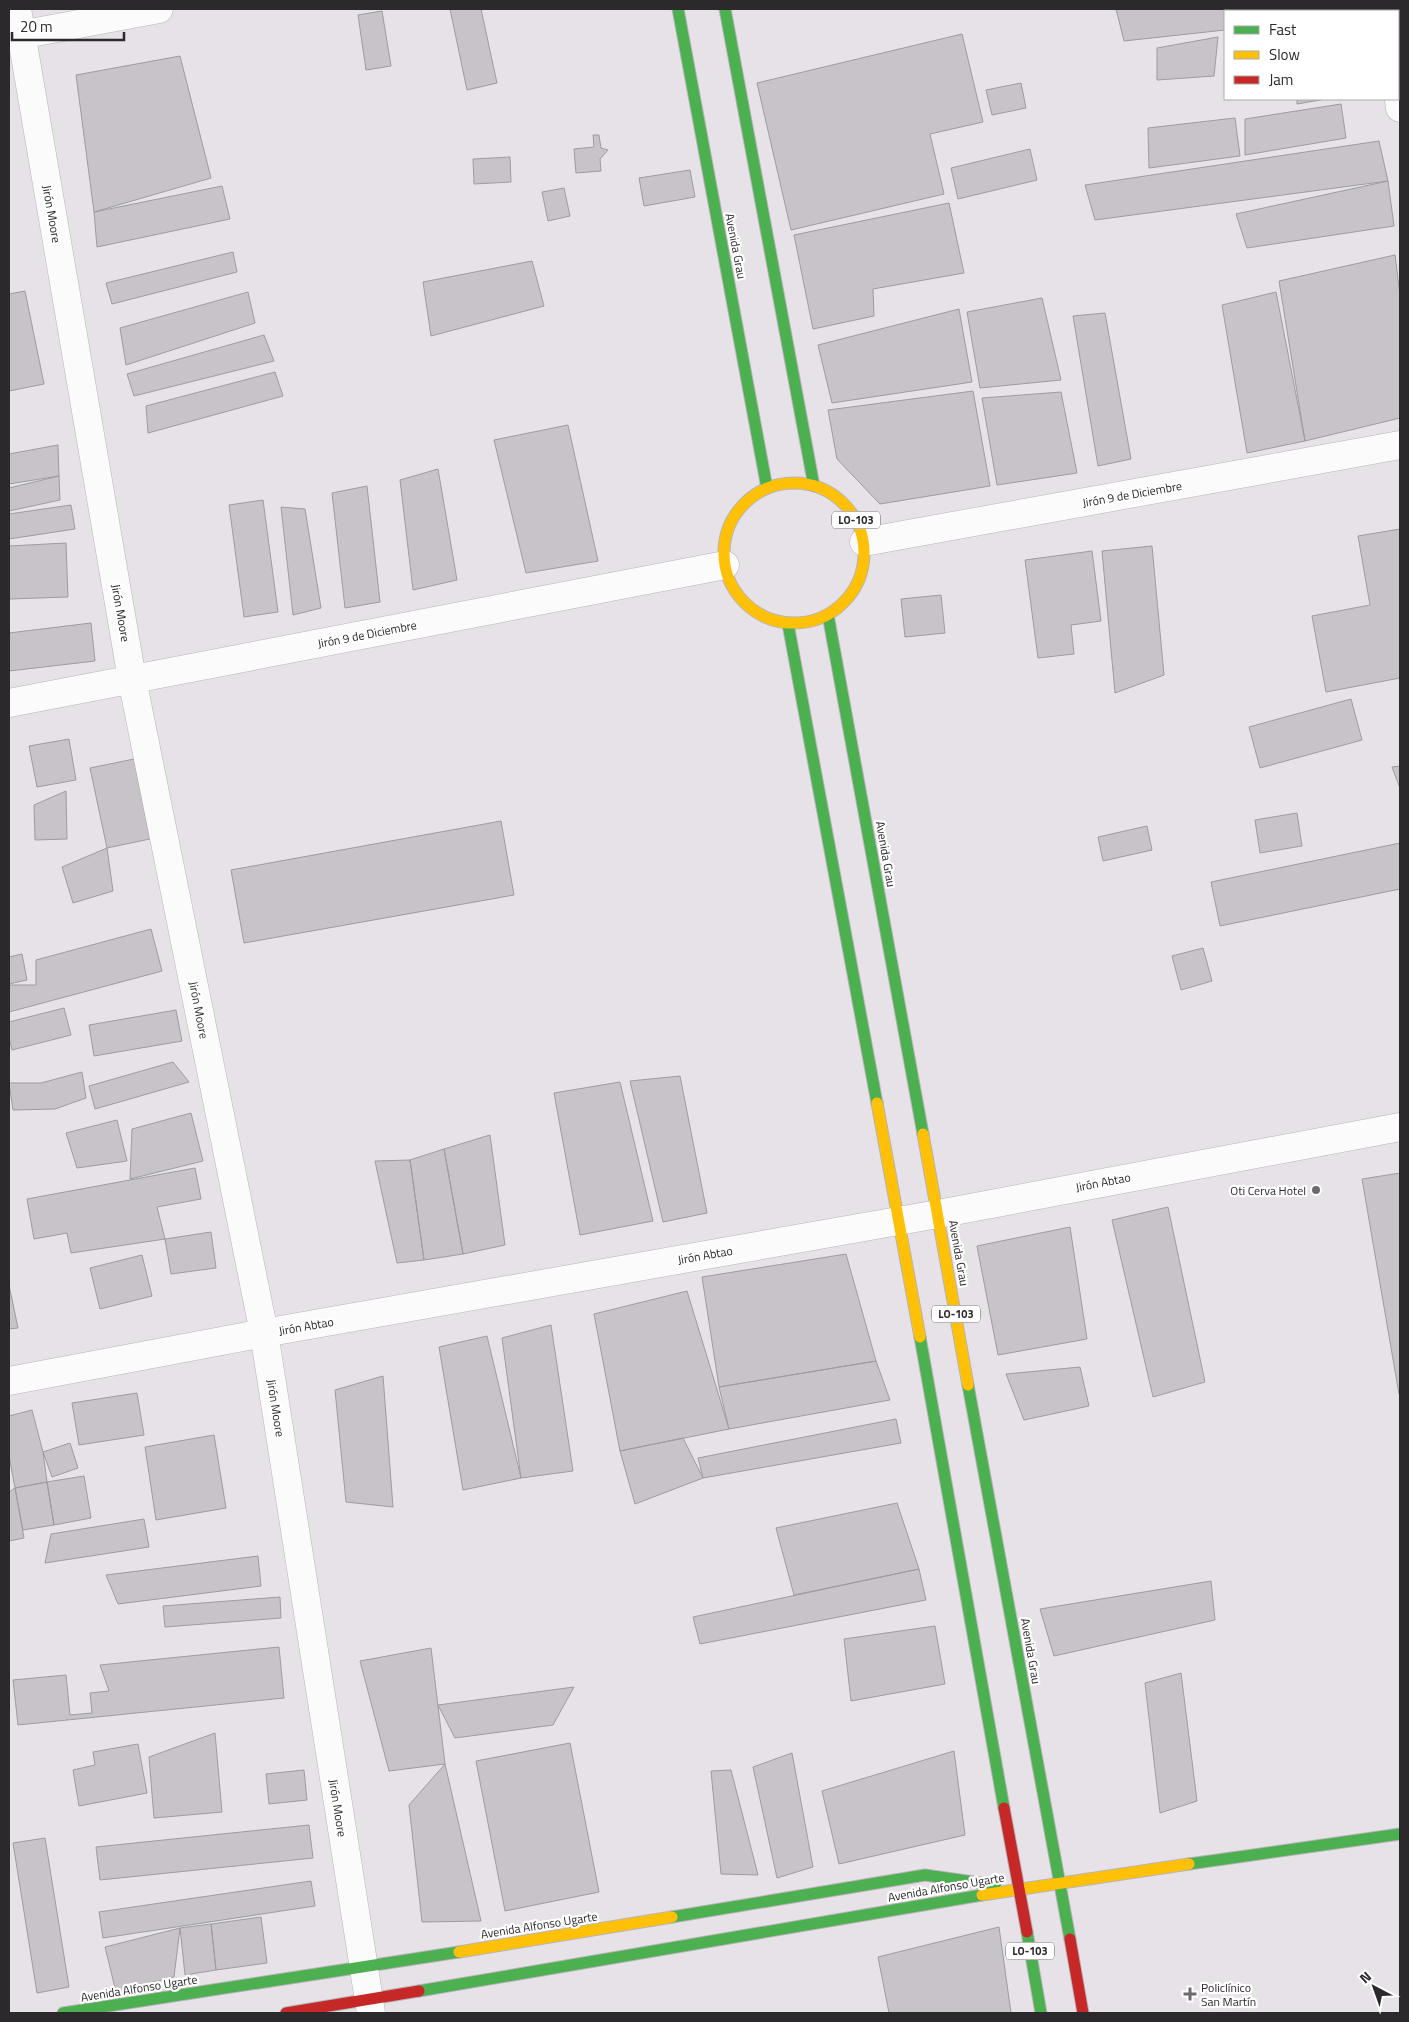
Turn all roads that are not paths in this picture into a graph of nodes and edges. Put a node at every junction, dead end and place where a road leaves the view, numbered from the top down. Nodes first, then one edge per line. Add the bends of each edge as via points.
1 (160, 9) edge
2 (678, 9) edge
3 (725, 9) edge
4 (15, 27) edge
5 (1400, 446) edge
6 (814, 486) junction
7 (767, 488) junction
8 (864, 542) junction
9 (724, 565) junction
10 (828, 615) junction
11 (788, 624) junction
12 (132, 679) junction
13 (9, 703) edge
14 (1400, 1127) edge
15 (938, 1214) junction
16 (899, 1220) junction
17 (264, 1334) junction
18 (9, 1381) edge
19 (1400, 1834) edge
20 (1060, 1883) junction
21 (1019, 1889) junction
22 (363, 1968) junction
23 (370, 2007) edge
24 (64, 2013) edge
25 (286, 2013) edge
26 (1040, 2013) edge
27 (1083, 2013) edge

1 - 4 street
2 - 7 main road, Avenida Grau
3 - 6 main road
4 - 12 street, Jirón Moore
5 - 8 street, Jirón 9 de Diciembre
6 - 7 main road, LO-103 via 790,483
6 - 8 main road, LO-103 via 832,494 848,507
7 - 9 main road, LO-103 via 747,502 733,519 725,542
8 - 10 main road, LO-103 via 864,564 858,584 845,602
9 - 11 main road, LO-103 via 732,588 746,605 766,618
9 - 12 street, Jirón 9 de Diciembre
10 - 11 main road, LO-103 via 809,622
10 - 15 main road, Avenida Grau / LO-103
11 - 16 main road, LO-103
12 - 13 street, Jirón 9 de Diciembre
12 - 17 street, Jirón Moore
14 - 15 street, Jirón Abtao
15 - 16 street, Jirón Abtao
15 - 20 main road, Avenida Grau / LO-103
16 - 17 street, Jirón Abtao
16 - 21 main road, LO-103
17 - 18 street, Jirón Abtao
17 - 22 street, Jirón Moore
19 - 20 main road, Avenida Alfonso Ugarte
20 - 21 main road, Avenida Alfonso Ugarte
20 - 27 main road, Avenida Grau / LO-103
21 - 22 main road, Avenida Alfonso Ugarte via 925,1875
21 - 23 main road, Avenida Alfonso Ugarte
21 - 26 main road, LO-103
22 - 23 street, Jirón Moore
22 - 24 main road, Avenida Alfonso Ugarte
23 - 25 main road, Avenida Alfonso Ugarte

